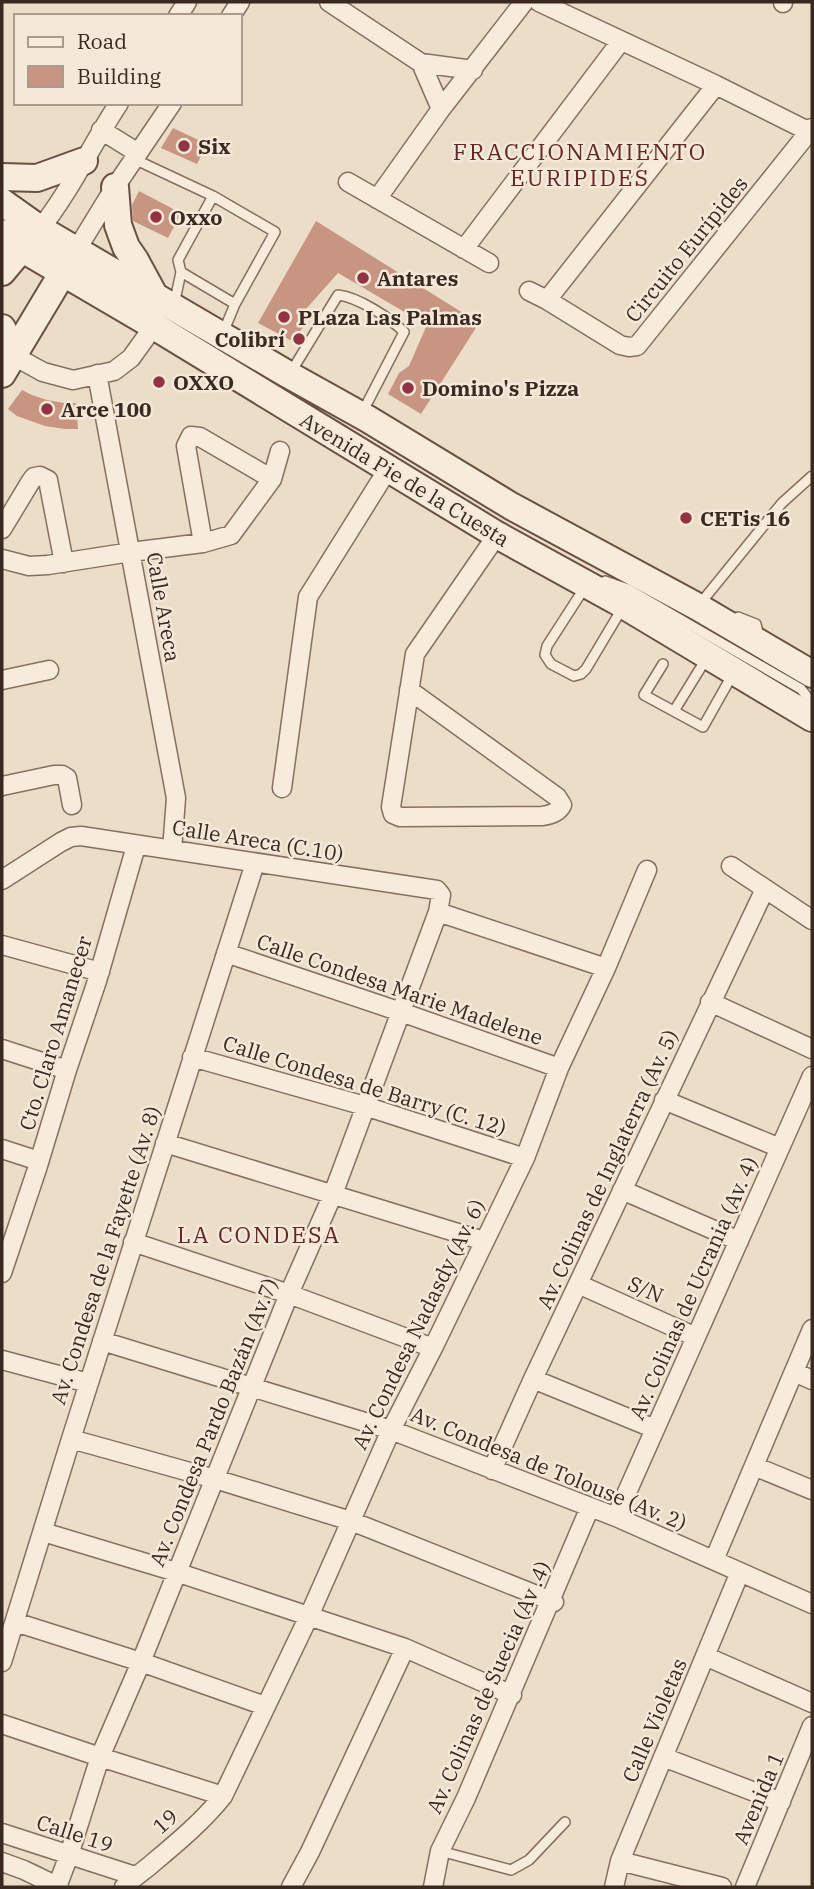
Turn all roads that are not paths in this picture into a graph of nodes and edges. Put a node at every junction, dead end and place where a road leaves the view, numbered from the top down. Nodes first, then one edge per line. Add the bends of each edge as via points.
1 (329, 2) edge
2 (524, 2) edge
3 (539, 2) edge
4 (621, 41) junction
5 (421, 63) junction
6 (473, 70) junction
7 (716, 85) junction
8 (118, 105) edge
9 (171, 105) edge
10 (441, 109) junction
11 (101, 130) junction
12 (811, 130) edge
13 (136, 156) junction
14 (84, 161) junction
15 (2, 177) edge
16 (348, 182) dead end
17 (114, 187) junction
18 (213, 196) junction
19 (377, 199) junction
20 (2, 202) edge
21 (23, 236) edge
22 (464, 249) junction
23 (72, 263) junction
24 (489, 263) dead end
25 (2, 272) edge
26 (181, 272) junction
27 (529, 291) dead end
28 (547, 300) junction
29 (164, 302) junction
30 (235, 304) junction
31 (154, 326) junction
32 (2, 328) edge
33 (219, 341) junction
34 (6, 361) edge
35 (97, 374) junction
36 (289, 375) junction
37 (361, 415) junction
38 (280, 451) dead end
39 (388, 469) junction
40 (272, 479) junction
41 (811, 480) edge
42 (2, 528) edge
43 (497, 535) junction
44 (203, 543) junction
45 (131, 552) junction
46 (537, 558) junction
47 (2, 559) edge
48 (64, 563) junction
49 (587, 584) junction
50 (624, 606) junction
51 (701, 609) junction
52 (707, 656) junction
53 (663, 664) dead end
54 (49, 670) dead end
55 (734, 672) junction
56 (812, 674) edge
57 (2, 680) edge
58 (409, 690) junction
59 (812, 703) edge
60 (674, 711) junction
61 (812, 718) edge
62 (2, 786) edge
63 (282, 788) dead end
64 (72, 804) dead end
65 (136, 846) junction
66 (172, 850) junction
67 (255, 863) junction
68 (731, 866) dead end
69 (647, 870) dead end
70 (2, 880) edge
71 (765, 889) junction
72 (437, 890) joint
73 (438, 912) junction
74 (812, 919) edge
75 (2, 945) edge
76 (226, 953) junction
77 (606, 968) junction
78 (100, 972) junction
79 (710, 1002) junction
80 (401, 1012) junction
81 (2, 1049) edge
82 (812, 1049) edge
83 (192, 1057) junction
84 (559, 1068) junction
85 (67, 1070) junction
86 (812, 1076) edge
87 (664, 1100) junction
88 (365, 1106) junction
89 (165, 1143) junction
90 (780, 1148) junction
91 (2, 1149) edge
92 (525, 1158) junction
93 (39, 1161) junction
94 (622, 1190) junction
95 (332, 1194) junction
96 (484, 1241) junction
97 (739, 1241) junction
98 (133, 1242) junction
99 (3, 1264) edge
100 (578, 1284) junction
101 (289, 1294) junction
102 (812, 1329) edge
103 (696, 1337) junction
104 (102, 1341) junction
105 (433, 1348) junction
106 (2, 1360) edge
107 (794, 1372) junction
108 (533, 1379) junction
109 (812, 1380) edge
110 (89, 1383) junction
111 (251, 1386) junction
112 (655, 1429) junction
113 (391, 1430) junction
114 (71, 1439) junction
115 (754, 1466) junction
116 (492, 1470) junction
117 (215, 1479) junction
118 (812, 1490) edge
119 (590, 1507) junction
120 (616, 1517) junction
121 (351, 1521) junction
122 (43, 1532) junction
123 (714, 1560) junction
124 (176, 1572) junction
125 (740, 1572) junction
126 (552, 1602) junction
127 (812, 1604) edge
128 (309, 1616) junction
129 (15, 1622) junction
130 (405, 1648) junction
131 (705, 1656) junction
132 (2, 1662) edge
133 (141, 1662) junction
134 (511, 1695) junction
135 (812, 1703) edge
136 (265, 1706) junction
137 (2, 1724) edge
138 (812, 1726) edge
139 (663, 1756) junction
140 (100, 1757) junction
141 (223, 1796) junction
142 (781, 1802) junction
143 (565, 1822) dead end
144 (2, 1833) edge
145 (34, 1843) junction
146 (440, 1851) junction
147 (69, 1855) junction
148 (620, 1861) junction
149 (2, 1863) edge
150 (24, 1870) junction
151 (130, 1882) edge
152 (58, 1887) edge
153 (291, 1887) edge
154 (433, 1887) edge
155 (614, 1887) edge
156 (722, 1887) edge
157 (745, 1887) edge

1 - 5 street
2 - 6 street
3 - 4 street, Circuito Eurípides
4 - 7 street, Circuito Eurípides
4 - 22 street
5 - 6 street
5 - 10 street
6 - 10 street
7 - 12 street, Circuito Eurípides
7 - 28 street
8 - 11 street
9 - 13 street
10 - 19 street
11 - 13 street
11 - 14 street
12 - 28 street, Circuito Eurípides via 637,346 620,345
13 - 17 street
13 - 18 lane
14 - 15 main road via 37,178
14 - 21 street via 57,207
16 - 19 street
17 - 23 street
17 - 29 main road via 118,225 126,247
18 - 26 lane via 178,260
18 - 30 lane via 275,232
19 - 22 street
20 - 21 main road, Avenida Pie de la Cuesta
21 - 23 main road, Avenida Pie de la Cuesta
21 - 25 main road
22 - 24 street
23 - 29 main road, Avenida Pie de la Cuesta
23 - 31 main road, Avenida Pie de la Cuesta
23 - 34 main road
26 - 29 lane
26 - 30 lane
27 - 28 street, Circuito Eurípides
29 - 33 main road, Avenida Pie de la Cuesta
30 - 33 lane
31 - 35 street via 131,358 114,371
31 - 39 main road, Avenida Pie de la Cuesta
32 - 34 main road
33 - 36 main road, Avenida Pie de la Cuesta
34 - 35 street via 74,380
35 - 45 street, Calle Areca
36 - 37 main road, Avenida Pie de la Cuesta
36 - 37 lane via 338,295 349,296 404,332
37 - 51 main road, Avenida Pie de la Cuesta via 511,506
38 - 40 street
39 - 43 main road, Avenida Pie de la Cuesta
39 - 63 street via 308,597
40 - 44 street via 231,535
40 - 44 street via 191,436 186,446
41 - 51 lane via 782,503
42 - 48 street via 34,477 48,480
43 - 46 main road, Avenida Pie de la Cuesta
43 - 58 street via 415,654
44 - 45 street
45 - 48 street
45 - 66 street, Calle Areca via 176,798
46 - 49 main road, Avenida Pie de la Cuesta
46 - 59 lane via 628,589 800,689
47 - 48 street via 29,566
49 - 50 main road, Avenida Pie de la Cuesta
49 - 50 lane via 547,646 545,655 551,664 574,676 581,674
50 - 52 main road, Avenida Pie de la Cuesta
51 - 56 main road, Avenida Pie de la Cuesta
52 - 55 main road, Avenida Pie de la Cuesta
52 - 60 lane
53 - 60 lane via 645,695
54 - 57 street
55 - 60 lane via 704,727
55 - 61 main road, Avenida Pie de la Cuesta
58 - 58 street via 393,814 542,816 560,809 557,797
62 - 64 street via 62,775
65 - 66 street, Calle Areca (C.10)
65 - 70 street, Calle Areca (C.10) via 71,836
65 - 78 street, Cto. Claro Amanecer
66 - 67 street, Calle Areca (C.10)
67 - 72 street, Calle Areca (C.10)
67 - 76 street, Av. Condesa de la Fayette (Av. 8)
68 - 71 street
69 - 77 street, Av. Condesa Nadasdy (Av. 6)
71 - 74 street
71 - 79 street, Av. Colinas de Inglaterra (Av. 5)
72 - 73 street, Av. Condesa Pardo Bazán (Av.7) via 441,895
73 - 77 street
73 - 80 street, Av. Condesa Pardo Bazán (Av.7)
75 - 78 street
76 - 80 street, Calle Condesa Marie Madelene
76 - 83 street, Av. Condesa de la Fayette (Av. 8)
77 - 84 street, Av. Condesa Nadasdy (Av. 6)
78 - 85 street, Cto. Claro Amanecer
79 - 82 street
79 - 87 street, Av. Colinas de Inglaterra (Av. 5)
80 - 84 street, Calle Condesa Marie Madelene
80 - 88 street, Av. Condesa Pardo Bazán (Av.7)
81 - 85 street
83 - 88 street, Calle Condesa de Barry (C. 12)
83 - 89 street, Av. Condesa de la Fayette (Av. 8)
84 - 92 street, Av. Condesa Nadasdy (Av. 6)
85 - 93 street, Cto. Claro Amanecer
86 - 90 street, Av. Colinas de Ucrania (Av. 4)
87 - 90 street
87 - 94 street, Av. Colinas de Inglaterra (Av. 5)
88 - 92 street, Calle Condesa de Barry (C. 12)
88 - 95 street, Av. Condesa Pardo Bazán (Av.7)
89 - 95 street
89 - 98 street, Av. Condesa de la Fayette (Av. 8)
90 - 97 street, Av. Colinas de Ucrania (Av. 4)
91 - 93 street
92 - 96 street, Av. Condesa Nadasdy (Av. 6)
93 - 99 street, Cto. Claro Amanecer
94 - 97 street
94 - 100 street, Av. Colinas de Inglaterra (Av. 5)
95 - 96 street
95 - 101 street, Av. Condesa Pardo Bazán (Av.7)
96 - 105 street, Av. Condesa Nadasdy (Av. 6)
97 - 103 street, Av. Colinas de Ucrania (Av. 4)
98 - 101 street
98 - 104 street, Av. Condesa de la Fayette (Av. 8)
100 - 103 street, S/N
100 - 108 street, Av. Colinas de Inglaterra (Av. 5)
101 - 105 street
101 - 111 street, Av. Condesa Pardo Bazán (Av.7)
102 - 107 street
103 - 112 street, Av. Colinas de Ucrania (Av. 4)
104 - 110 street, Av. Condesa de la Fayette (Av. 8)
104 - 111 street, Av. Condesa de Tolouse (Av. 2)
105 - 113 street, Av. Condesa Nadasdy (Av. 6)
106 - 110 street
107 - 109 street
107 - 115 street
108 - 112 street
108 - 116 street, Av. Colinas de Inglaterra (Av. 5)
110 - 114 street, Av. Condesa de la Fayette (Av. 8)
111 - 113 street, Av. Condesa de Tolouse (Av. 2)
111 - 117 street, Av. Condesa Pardo Bazán (Av.7)
112 - 120 street, Av. Colinas de Ucrania (Av. 4)
113 - 116 street, Av. Condesa de Tolouse (Av. 2)
113 - 121 street, Av. Condesa Nadasdy (Av. 6)
114 - 117 street
114 - 122 street, Av. Condesa de la Fayette (Av. 8)
115 - 118 street
115 - 123 street
116 - 119 street, Av. Condesa de Tolouse (Av. 2)
117 - 121 street
117 - 124 street, Av. Condesa Pardo Bazán (Av.7)
119 - 120 street, Av. Condesa de Tolouse (Av. 2)
119 - 126 street, Av. Colinas de Suecia (Av .4)
120 - 123 street, Av. Condesa de Tolouse (Av. 2)
121 - 126 street
121 - 128 street, Av. Condesa Nadasdy (Av. 6)
122 - 124 street
122 - 129 street, Av. Condesa de la Fayette (Av. 8)
123 - 125 street, Av. Condesa de Tolouse (Av. 2)
124 - 128 street
124 - 133 street, Av. Condesa Pardo Bazán (Av.7)
125 - 127 street, Av. Condesa de Tolouse (Av. 2)
125 - 131 street, Calle Violetas
126 - 134 street, Av. Colinas de Suecia (Av .4)
128 - 130 street
128 - 136 street, Av. Condesa Nadasdy (Av. 6)
129 - 132 street, Av. Condesa de la Fayette (Av. 8)
129 - 133 street
130 - 134 street
130 - 153 street
131 - 135 street
131 - 139 street, Calle Violetas
133 - 136 street
133 - 140 street, Av. Condesa Pardo Bazán (Av.7)
134 - 146 street, Av. Colinas de Suecia (Av .4)
136 - 141 street, Av. Condesa Nadasdy (Av. 6)
137 - 140 street
138 - 142 street, Avenida 1
139 - 142 street
139 - 148 street, Calle Violetas
140 - 141 street
140 - 147 street, Av. Condesa Pardo Bazán (Av.7)
141 - 151 street, 19
142 - 157 street, Avenida 1
143 - 146 lane via 529,1860 511,1870
144 - 145 street, Calle 19
145 - 147 street, Calle 19
145 - 150 street
146 - 154 street, Av. Colinas de Suecia (Av .4)
147 - 151 street, Calle 19
147 - 152 street, Av. Condesa Pardo Bazán (Av.7)
148 - 155 street, Calle Violetas
148 - 156 street
149 - 150 street
150 - 152 street

